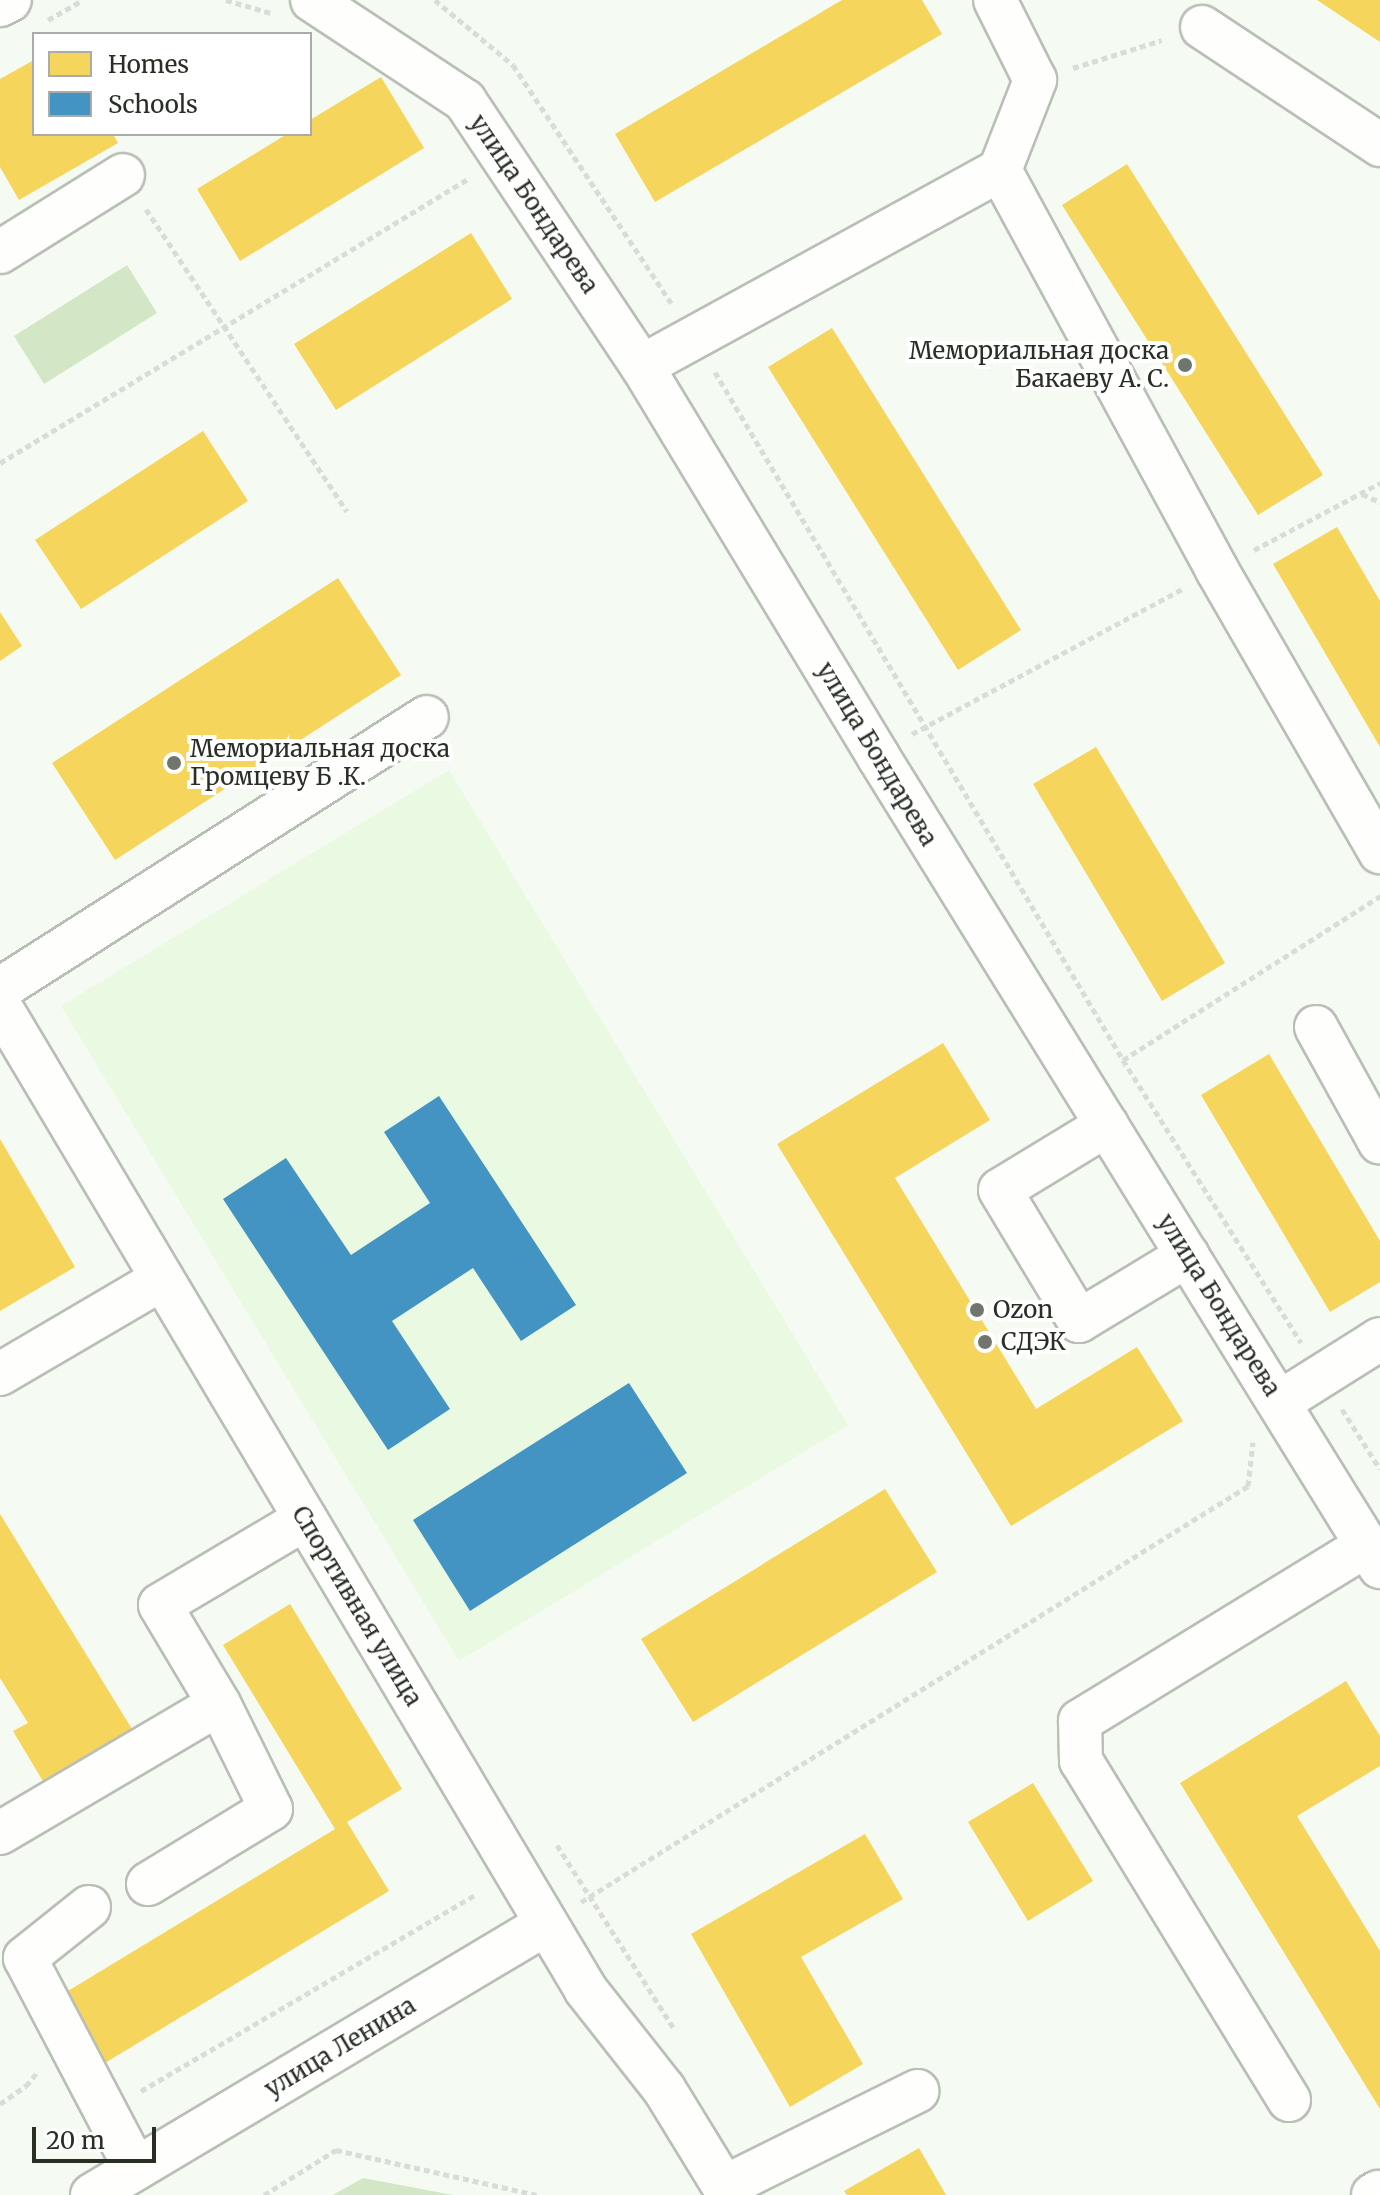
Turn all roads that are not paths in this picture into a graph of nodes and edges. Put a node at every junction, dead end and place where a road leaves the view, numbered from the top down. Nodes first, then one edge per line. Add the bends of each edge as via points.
1 (10, 0) edge
2 (312, 0) edge
3 (995, 0) edge
4 (0, 5) edge
5 (1202, 27) road end
6 (1380, 145) edge
7 (1000, 170) junction
8 (123, 175) road end
9 (0, 252) edge
10 (642, 366) junction
11 (427, 717) dead end
12 (1380, 852) edge
13 (0, 989) edge
14 (0, 1006) edge
15 (1316, 1027) dead end
16 (1107, 1125) junction
17 (1380, 1143) edge
18 (1188, 1255) junction
19 (162, 1279) junction
20 (1380, 1339) edge
21 (0, 1374) edge
22 (1280, 1402) junction
23 (305, 1519) junction
24 (1374, 1556) edge
25 (219, 1704) junction
26 (0, 1833) edge
27 (148, 1884) dead end
28 (89, 1907) dead end
29 (546, 1924) junction
30 (917, 2091) dead end
31 (1289, 2100) dead end
32 (136, 2169) junction
33 (727, 2191) edge
34 (92, 2195) edge

1 - 4 street
2 - 10 street, улица Бондарева via 465,101
3 - 7 street via 1035,80
5 - 6 street
7 - 10 street
7 - 12 street via 1217,570
8 - 9 street
10 - 16 street, улица Бондарева
11 - 13 street
14 - 19 street, Спортивная улица
15 - 17 street
16 - 18 street, улица Бондарева
16 - 18 street via 1000,1190 1079,1321
18 - 22 street, улица Бондарева
19 - 21 street
19 - 23 street, Спортивная улица
20 - 22 street
22 - 24 street, улица Бондарева
23 - 25 street via 160,1605
23 - 29 street, Спортивная улица
24 - 31 street via 1080,1721 1081,1761
25 - 26 street
25 - 27 street via 271,1809
28 - 32 street via 25,1958
29 - 32 street, улица Ленина
29 - 33 street, Спортивная улица via 586,1990 664,2089
30 - 33 street
32 - 34 street, улица Ленина

